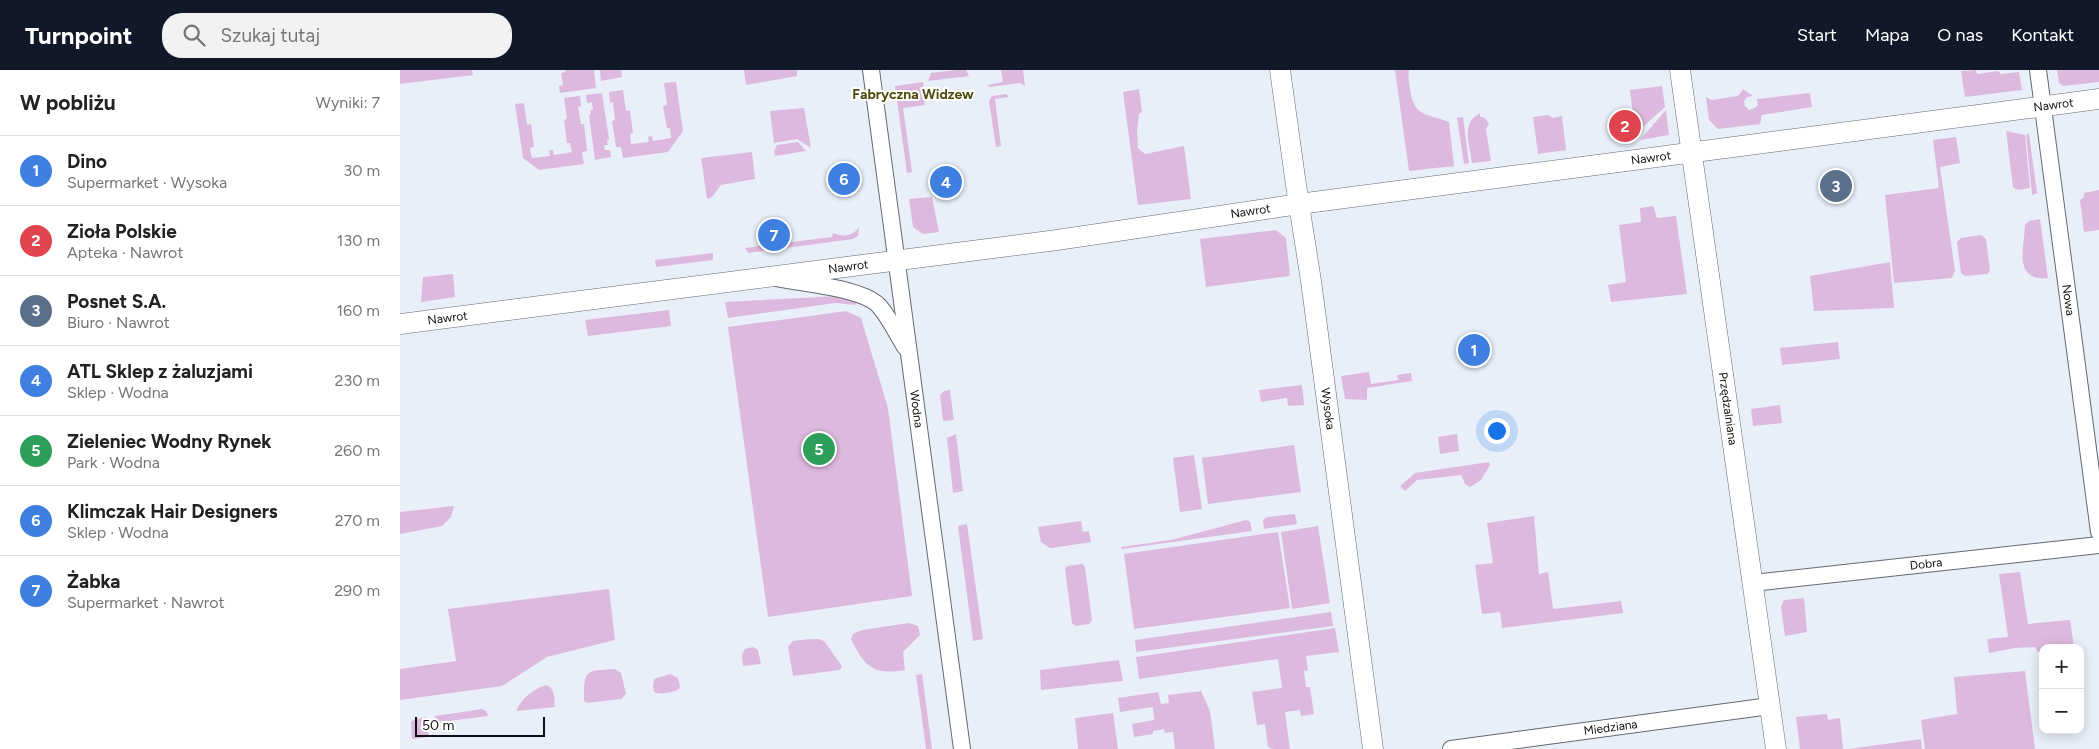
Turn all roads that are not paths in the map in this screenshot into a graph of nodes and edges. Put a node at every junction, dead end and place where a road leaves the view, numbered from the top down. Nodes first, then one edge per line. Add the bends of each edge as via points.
1 (871, 70) edge
2 (1280, 70) edge
3 (1680, 70) edge
4 (2038, 70) edge
5 (2099, 99) edge
6 (2042, 107) junction
7 (1692, 153) junction
8 (1298, 204) junction
9 (896, 260) junction
10 (768, 276) junction
11 (400, 324) edge
12 (909, 354) junction
13 (2099, 532) edge
14 (2099, 545) edge
15 (1753, 583) junction
16 (1770, 706) junction
17 (962, 749) edge
18 (1373, 749) edge
19 (1451, 749) edge
20 (1776, 749) edge

1 - 9 street, Wodna
2 - 8 street, Wysoka
3 - 7 street, Przędzalniana
4 - 6 street, Nowa
5 - 6 street, Nawrot
6 - 7 street, Nawrot
6 - 13 street, Nowa
7 - 8 street, Nawrot
7 - 15 street, Przędzalniana
8 - 9 street, Nawrot
8 - 18 street, Wysoka
9 - 10 street, Nawrot
9 - 12 street, Wodna
10 - 11 street, Nawrot
10 - 12 street via 866,296 880,307
12 - 17 street, Wodna
14 - 15 street, Dobra
15 - 16 street, Przędzalniana
16 - 19 street, Miedziana
16 - 20 street, Przędzalniana

